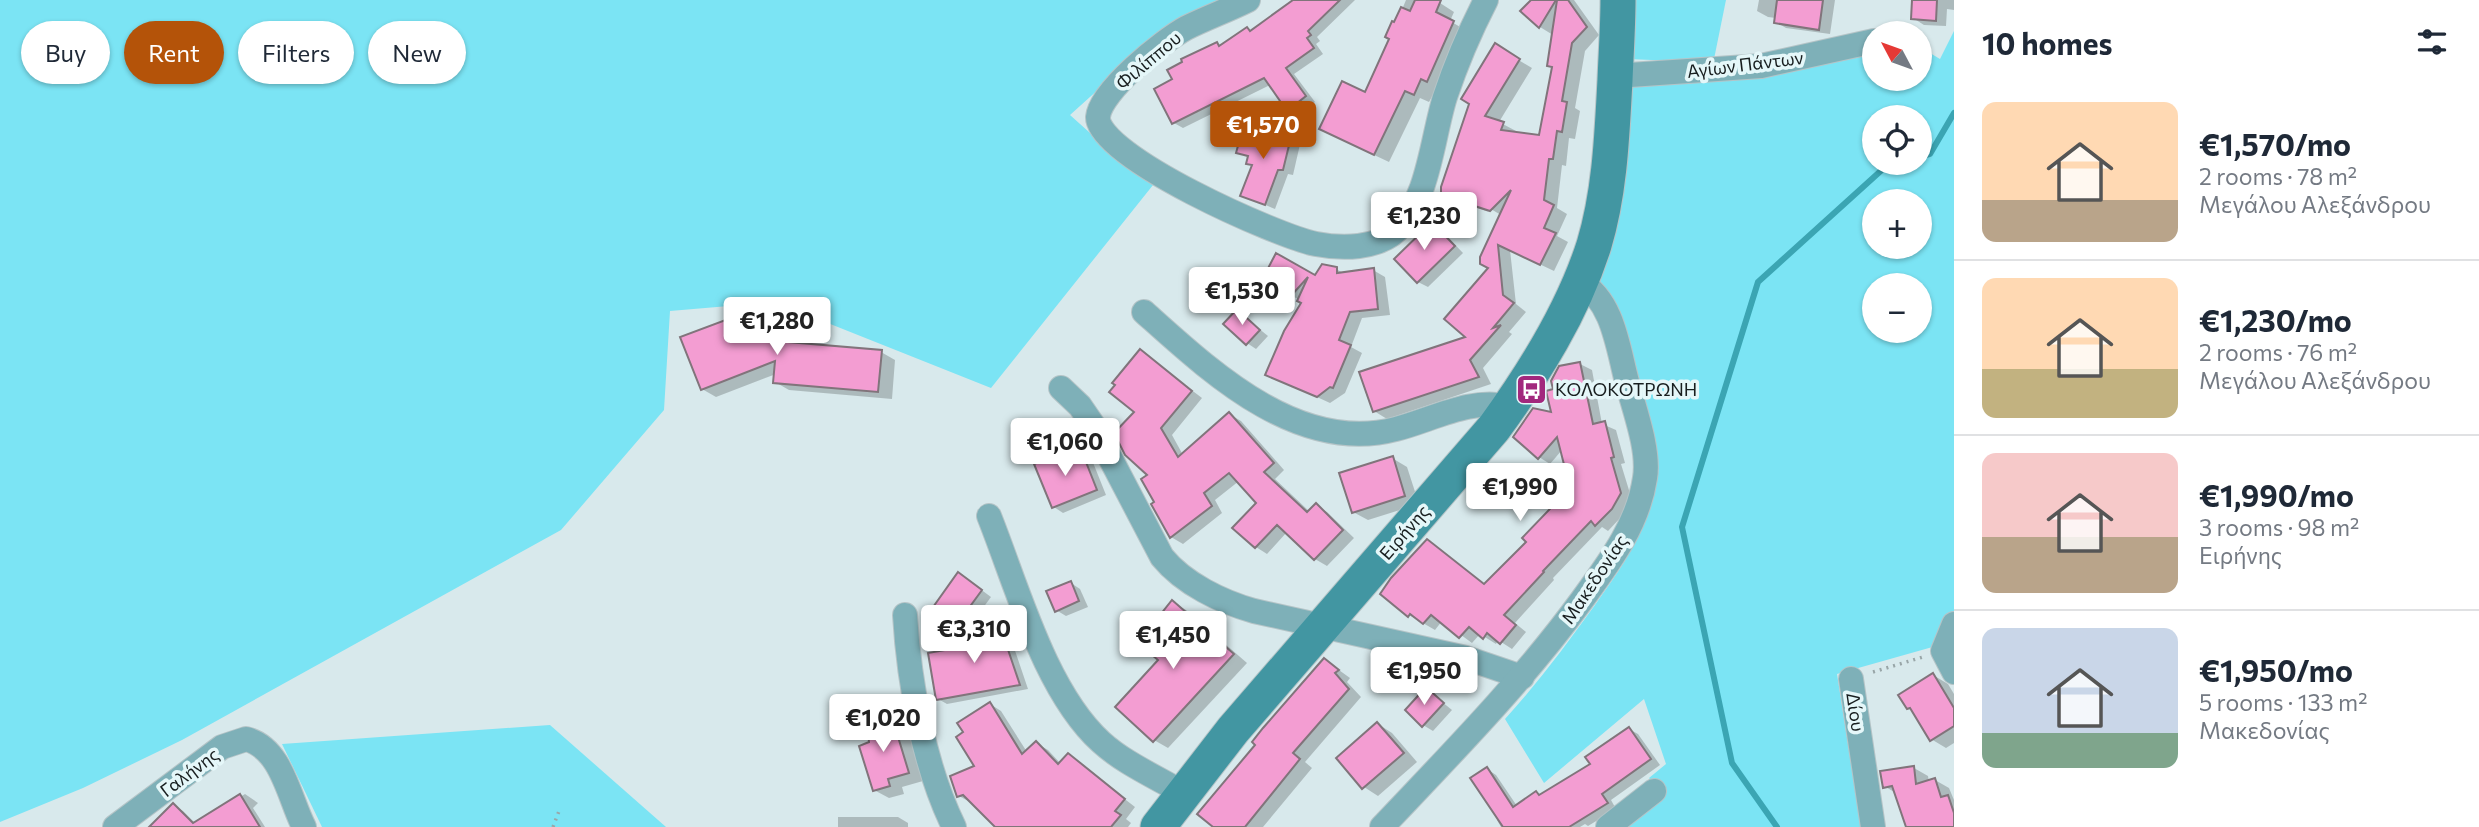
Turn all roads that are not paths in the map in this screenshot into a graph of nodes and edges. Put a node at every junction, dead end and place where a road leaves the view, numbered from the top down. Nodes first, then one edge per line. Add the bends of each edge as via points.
1 (1248, 0) edge
2 (1486, 0) edge
3 (1618, 0) edge
4 (1862, 44) edge
5 (1615, 76) junction
6 (1580, 282) junction
7 (1144, 312) dead end
8 (1061, 388) dead end
9 (1510, 407) junction
10 (989, 516) dead end
11 (905, 615) dead end
12 (1954, 624) edge
13 (1321, 627) junction
14 (1948, 661) edge
15 (1522, 677) junction
16 (1851, 679) road end
17 (1654, 791) dead end
18 (1183, 793) junction
19 (115, 827) edge
20 (304, 827) edge
21 (954, 827) edge
22 (1158, 827) edge
23 (1382, 827) edge
24 (1608, 827) edge
25 (1873, 827) edge

1 - 2 street, Φιλίππου via 1172,37 1114,89 1098,116 1103,131 1194,194 1240,217 1317,245 1341,247 1376,242 1396,230 1416,203 1451,80
3 - 5 street, Ειρήνης
4 - 5 street, Αγίων Πάντων via 1761,65
5 - 6 street, Ειρήνης via 1606,186
6 - 9 street, Ειρήνης via 1552,340
6 - 15 street, Μακεδονίας via 1595,293 1612,325 1643,447 1646,477 1636,511 1615,552
7 - 9 street via 1246,394 1286,416 1325,429 1377,433 1461,408
8 - 13 street via 1090,419 1166,562 1232,605
9 - 13 street, Ειρήνης
10 - 18 street via 1046,663 1080,718 1110,750
11 - 21 street via 914,699
12 - 14 street
13 - 15 street via 1466,658
13 - 18 street, Ειρήνης
15 - 23 street, Μακεδονίας
16 - 25 street, Δίου
17 - 24 street
18 - 22 street, Ειρήνης
19 - 20 street, Γαλήνης via 222,747 246,738 273,759

